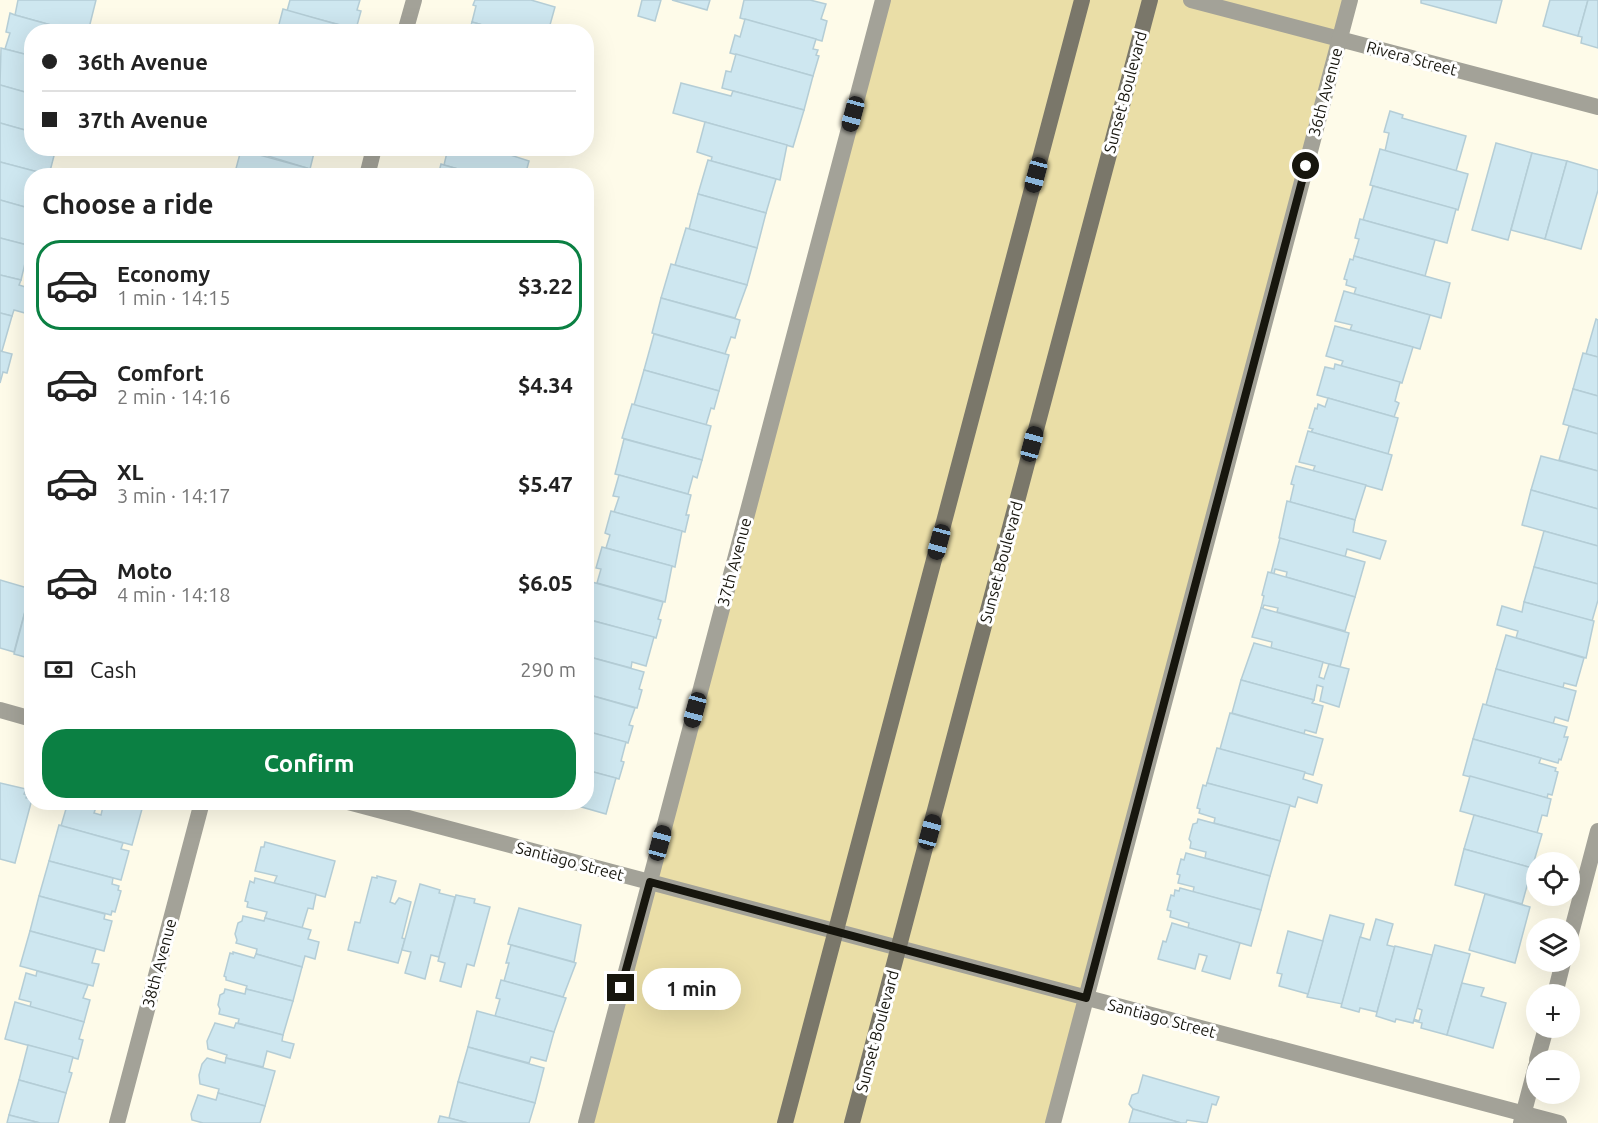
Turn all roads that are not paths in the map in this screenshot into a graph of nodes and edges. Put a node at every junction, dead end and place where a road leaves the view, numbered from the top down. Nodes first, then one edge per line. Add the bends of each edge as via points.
1 (414, 0) edge
2 (883, 0) edge
3 (1082, 0) edge
4 (1150, 0) edge
5 (1191, 0) edge
6 (1350, 0) edge
7 (407, 24) edge
8 (1339, 39) junction
9 (1598, 107) edge
10 (0, 711) edge
11 (24, 717) edge
12 (200, 810) edge
13 (378, 810) edge
14 (1598, 831) edge
15 (650, 882) junction
16 (1575, 918) edge
17 (836, 931) junction
18 (898, 948) junction
19 (1086, 998) junction
20 (1526, 1103) edge
21 (1522, 1118) edge
22 (117, 1123) edge
23 (586, 1123) edge
24 (785, 1123) edge
25 (852, 1123) edge
26 (1053, 1123) edge
27 (1558, 1123) edge

1 - 7 street
2 - 15 street, 37th Avenue
3 - 17 main road
4 - 18 main road, Sunset Boulevard
5 - 8 street, Rivera Street
6 - 8 street, 36th Avenue
8 - 9 street, Rivera Street
8 - 19 street, 36th Avenue
10 - 11 street
12 - 22 street, 38th Avenue
13 - 15 street, Santiago Street
14 - 16 street
15 - 17 street, Santiago Street
15 - 23 street, 37th Avenue
17 - 18 street, Santiago Street
17 - 24 main road
18 - 19 street, Santiago Street
18 - 25 main road, Sunset Boulevard
19 - 21 street, Santiago Street
19 - 26 street, 36th Avenue
20 - 21 street
21 - 27 street, Santiago Street

